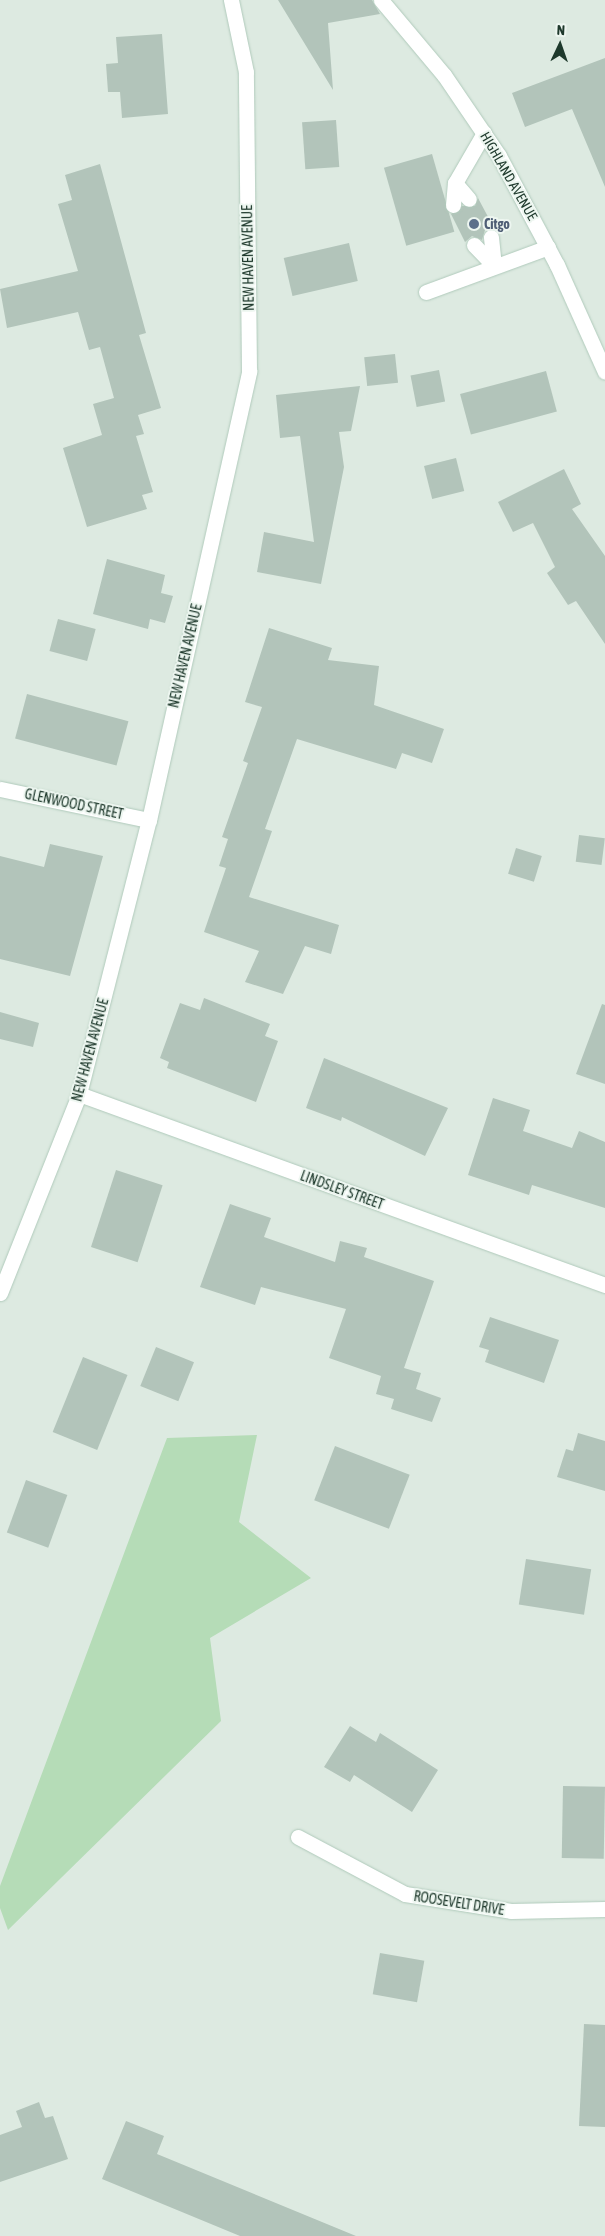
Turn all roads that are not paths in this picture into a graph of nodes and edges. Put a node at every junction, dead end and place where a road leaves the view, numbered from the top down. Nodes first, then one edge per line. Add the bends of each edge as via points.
1 (231, 0) edge
2 (381, 0) edge
3 (484, 132) junction
4 (455, 184) junction
5 (469, 199) dead end
6 (453, 205) dead end
7 (491, 237) dead end
8 (474, 245) dead end
9 (548, 247) junction
10 (494, 266) junction
11 (426, 292) dead end
12 (605, 372) edge
13 (0, 789) edge
14 (149, 820) junction
15 (79, 1094) junction
16 (605, 1285) edge
17 (0, 1294) edge
18 (298, 1837) dead end
19 (605, 1909) edge

1 - 14 street, NEW HAVEN AVENUE via 246,72 250,371
2 - 3 street, HIGHLAND AVENUE
3 - 4 street
3 - 9 street, HIGHLAND AVENUE
4 - 5 street
4 - 6 street
7 - 10 street
8 - 10 street
9 - 10 street
9 - 12 street, HIGHLAND AVENUE
10 - 11 street
13 - 14 street, GLENWOOD STREET
14 - 15 street, NEW HAVEN AVENUE
15 - 16 street, LINDSLEY STREET
15 - 17 street, NEW HAVEN AVENUE
18 - 19 street, ROOSEVELT DRIVE via 406,1894 511,1911

